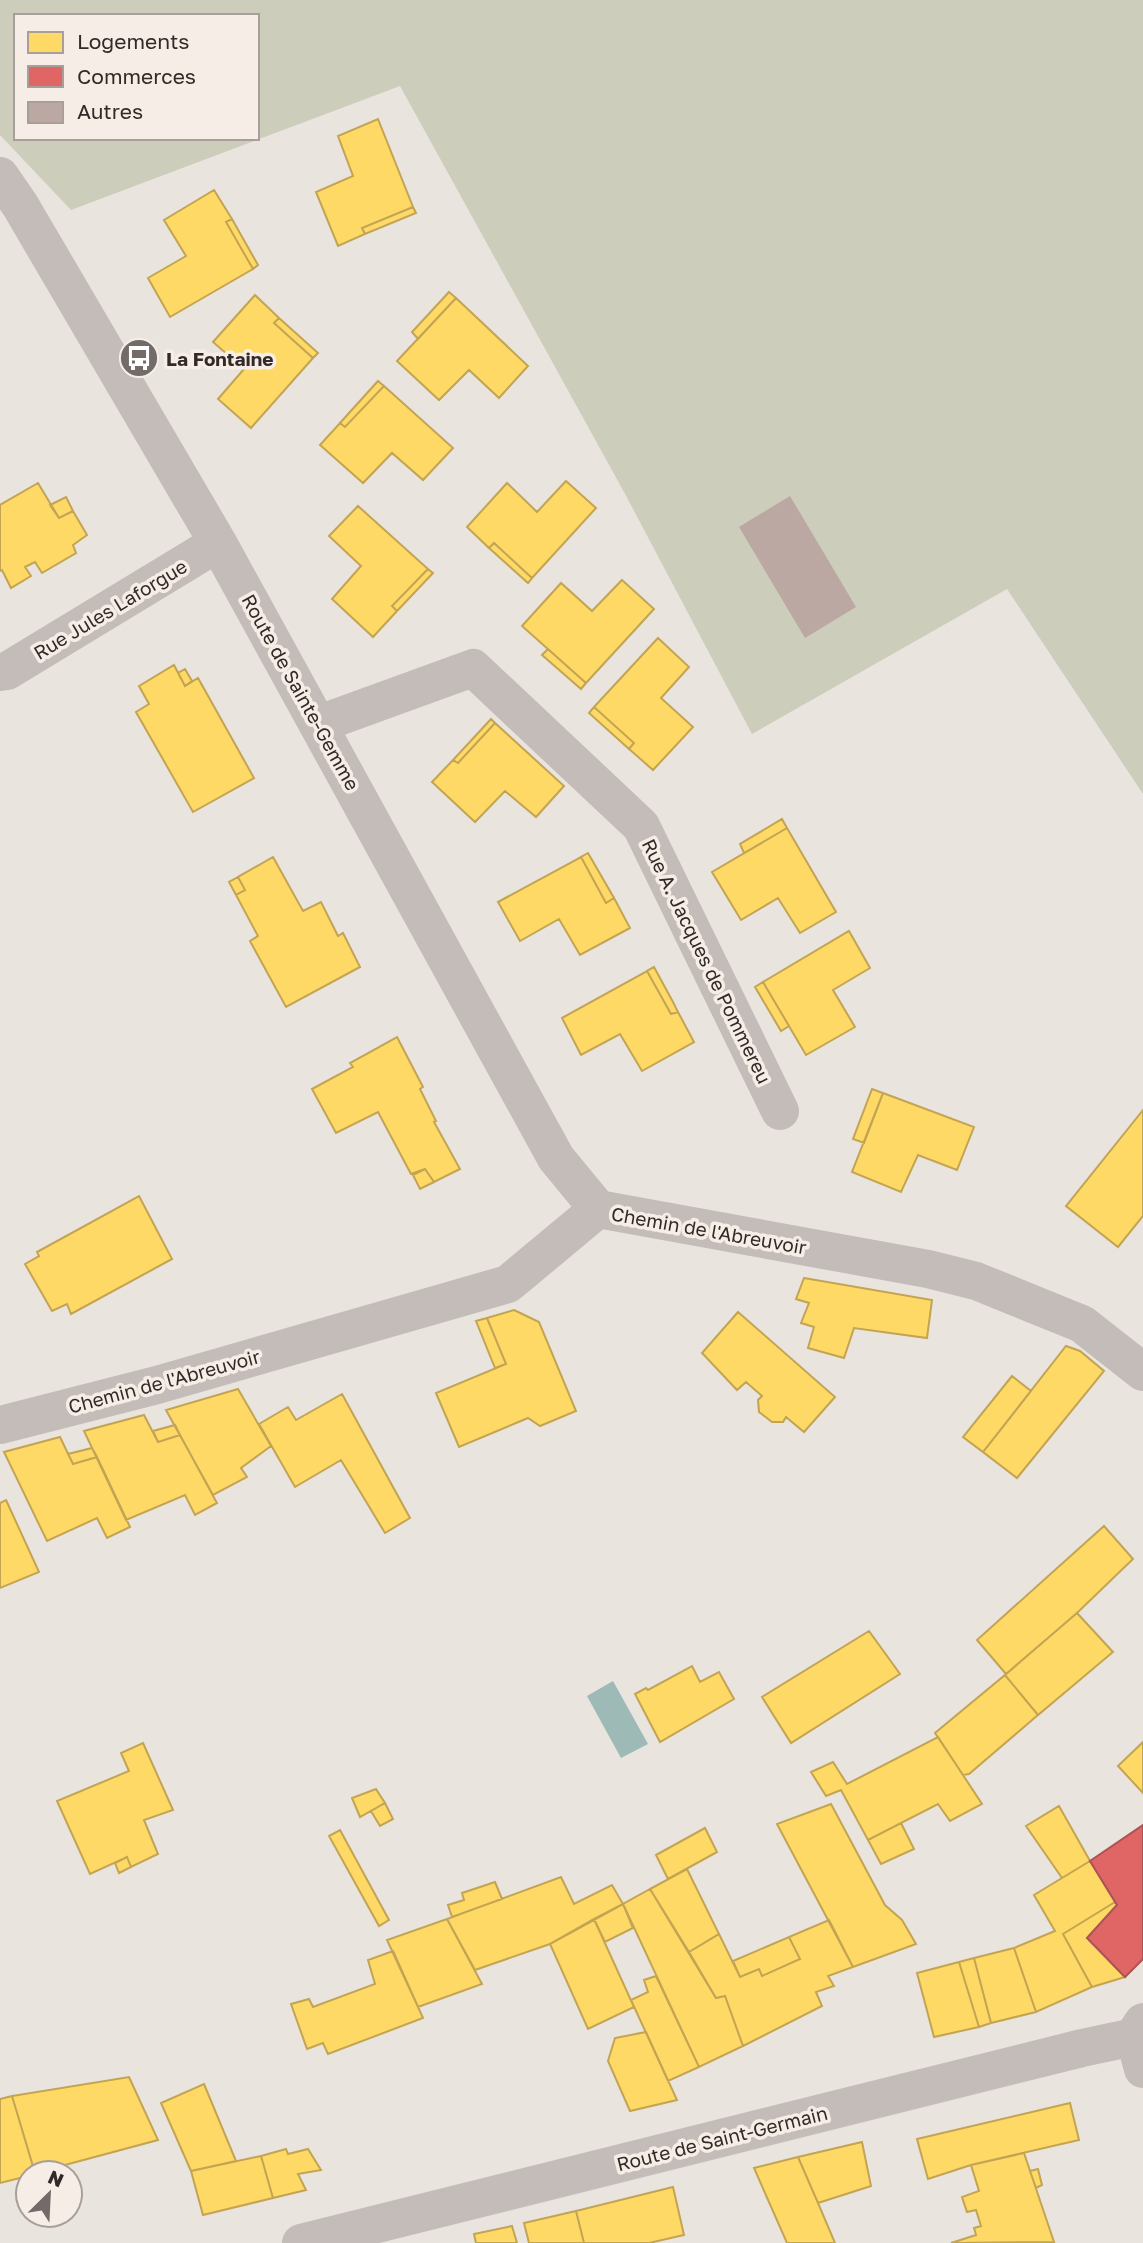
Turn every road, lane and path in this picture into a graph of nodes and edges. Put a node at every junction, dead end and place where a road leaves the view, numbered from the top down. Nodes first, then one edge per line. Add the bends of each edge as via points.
1 (0, 176) edge
2 (218, 543) junction
3 (0, 672) edge
4 (319, 723) junction
5 (780, 1111) dead end
6 (598, 1209) junction
7 (1143, 1372) edge
8 (0, 1425) edge
9 (1141, 2041) edge
10 (301, 2243) edge

1 - 2 street, Route de Sainte-Gemme
2 - 3 street, Rue Jules Laforgue
2 - 4 street, Route de Sainte-Gemme
4 - 5 street, Rue A. Jacques de Pommereu via 473,668 641,826
4 - 6 street, Route de Sainte-Gemme via 556,1158
6 - 7 street, Chemin de l'Abreuvoir via 976,1281 1082,1324
6 - 8 street, Chemin de l'Abreuvoir via 508,1284
9 - 10 street, Route de Saint-Germain

